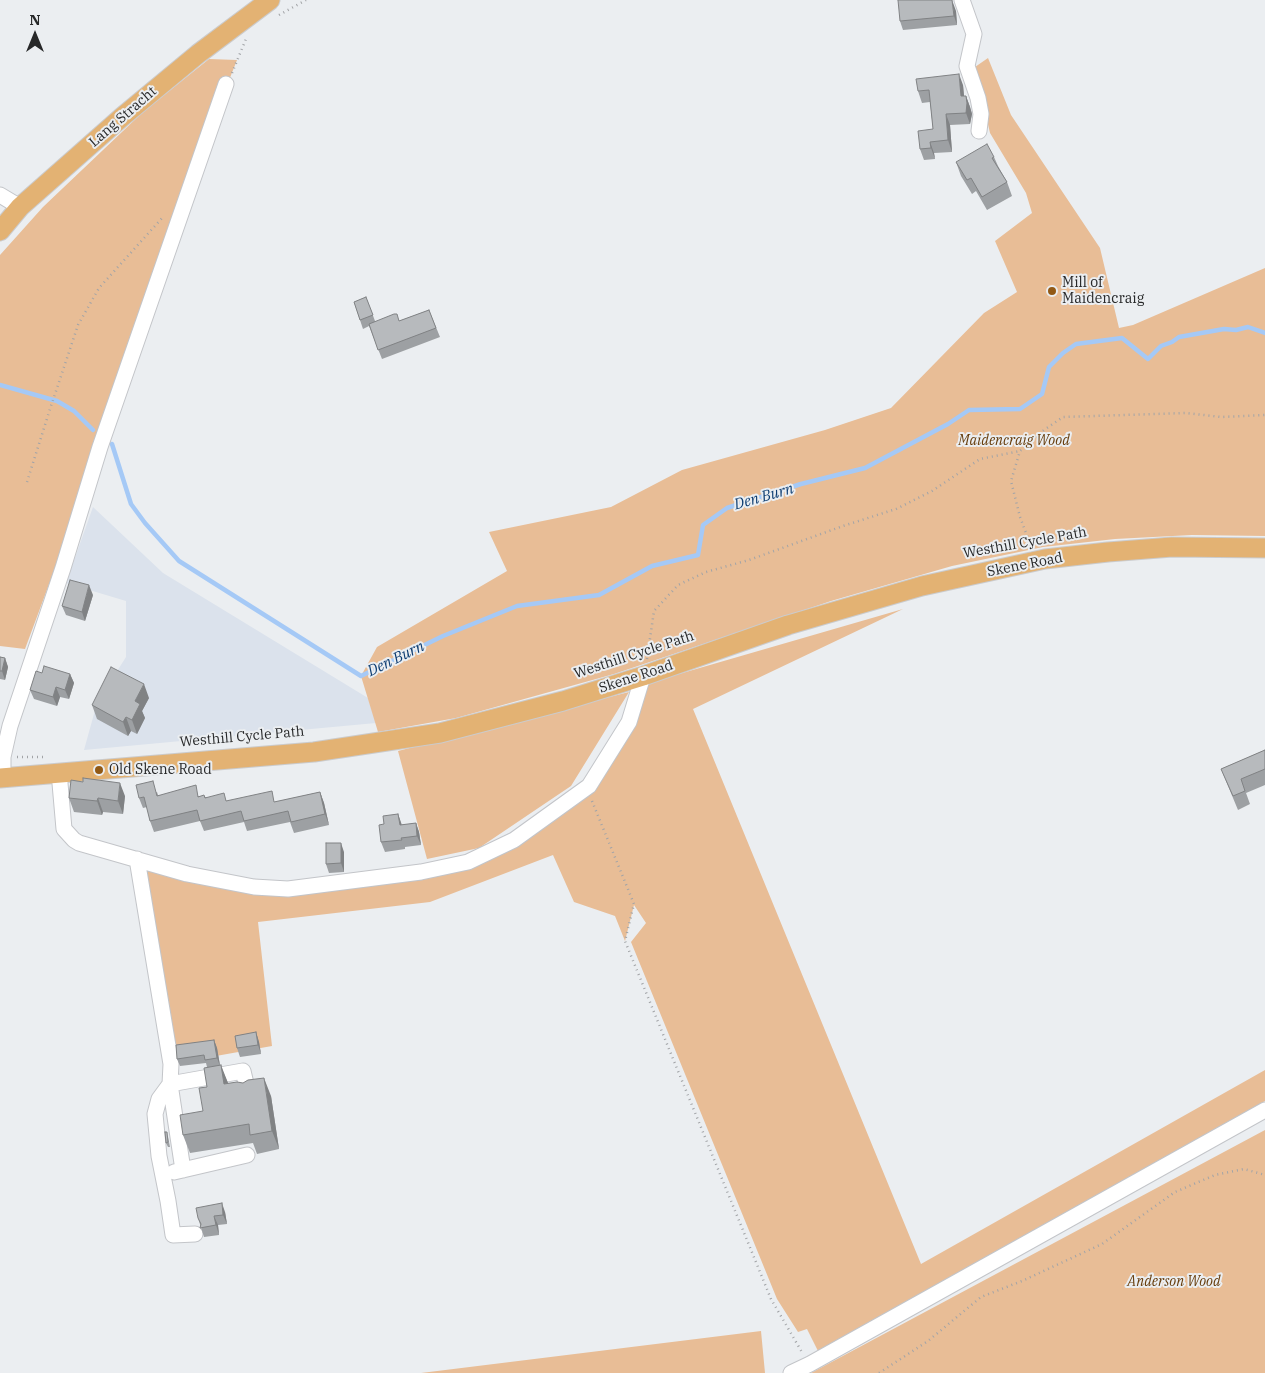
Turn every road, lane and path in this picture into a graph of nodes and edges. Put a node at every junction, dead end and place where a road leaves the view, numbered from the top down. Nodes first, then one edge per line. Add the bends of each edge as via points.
1 (306, 0) edge
2 (962, 0) edge
3 (269, 7) edge
4 (247, 37) dead end
5 (226, 84) joint
6 (980, 131) dead end
7 (0, 195) edge
8 (20, 206) junction
9 (163, 216) dead end
10 (0, 231) edge
11 (1265, 415) edge
12 (1020, 451) junction
13 (27, 482) dead end
14 (1265, 548) edge
15 (1033, 550) dead end
16 (645, 669) junction
17 (3, 757) junction
18 (56, 765) junction
19 (2, 777) edge
20 (586, 788) junction
21 (137, 859) junction
22 (170, 1084) junction
23 (248, 1092) edge
24 (1265, 1110) edge
25 (247, 1155) dead end
26 (183, 1170) junction
27 (162, 1174) junction
28 (1265, 1175) edge
29 (195, 1234) dead end
30 (810, 1364) junction
31 (791, 1373) edge
32 (879, 1373) edge

1 - 3 path
2 - 6 street via 974,34 967,66 978,98
3 - 8 main road, Lang Stracht via 168,79
4 - 5 path
5 - 17 street via 100,447
7 - 8 street
8 - 10 main road, Lang Stracht
9 - 13 path via 99,288 78,325
11 - 12 path via 1186,413 1063,417
12 - 15 path via 1011,481
12 - 16 path via 980,459 932,491 896,509 706,572 678,585 654,612
14 - 16 main road, Skene Road via 1172,547 1044,560 912,588
16 - 18 main road, Skene Road via 563,701 440,733 314,752
16 - 20 street via 630,722
17 - 18 path
17 - 19 street
18 - 19 main road, Skene Road
18 - 21 street via 64,829 69,835 79,843
20 - 21 street via 514,840 468,862 422,872 288,889 254,887 187,874
20 - 30 path via 634,904 625,942 771,1298
21 - 22 street via 171,1064
22 - 23 street via 243,1071
22 - 26 street
22 - 27 street via 159,1099 155,1114
24 - 30 street
25 - 26 street
26 - 27 street
27 - 29 street via 173,1235
28 - 32 path via 1244,1168 1215,1175 1175,1192 1102,1244 981,1297 928,1341
30 - 31 street

